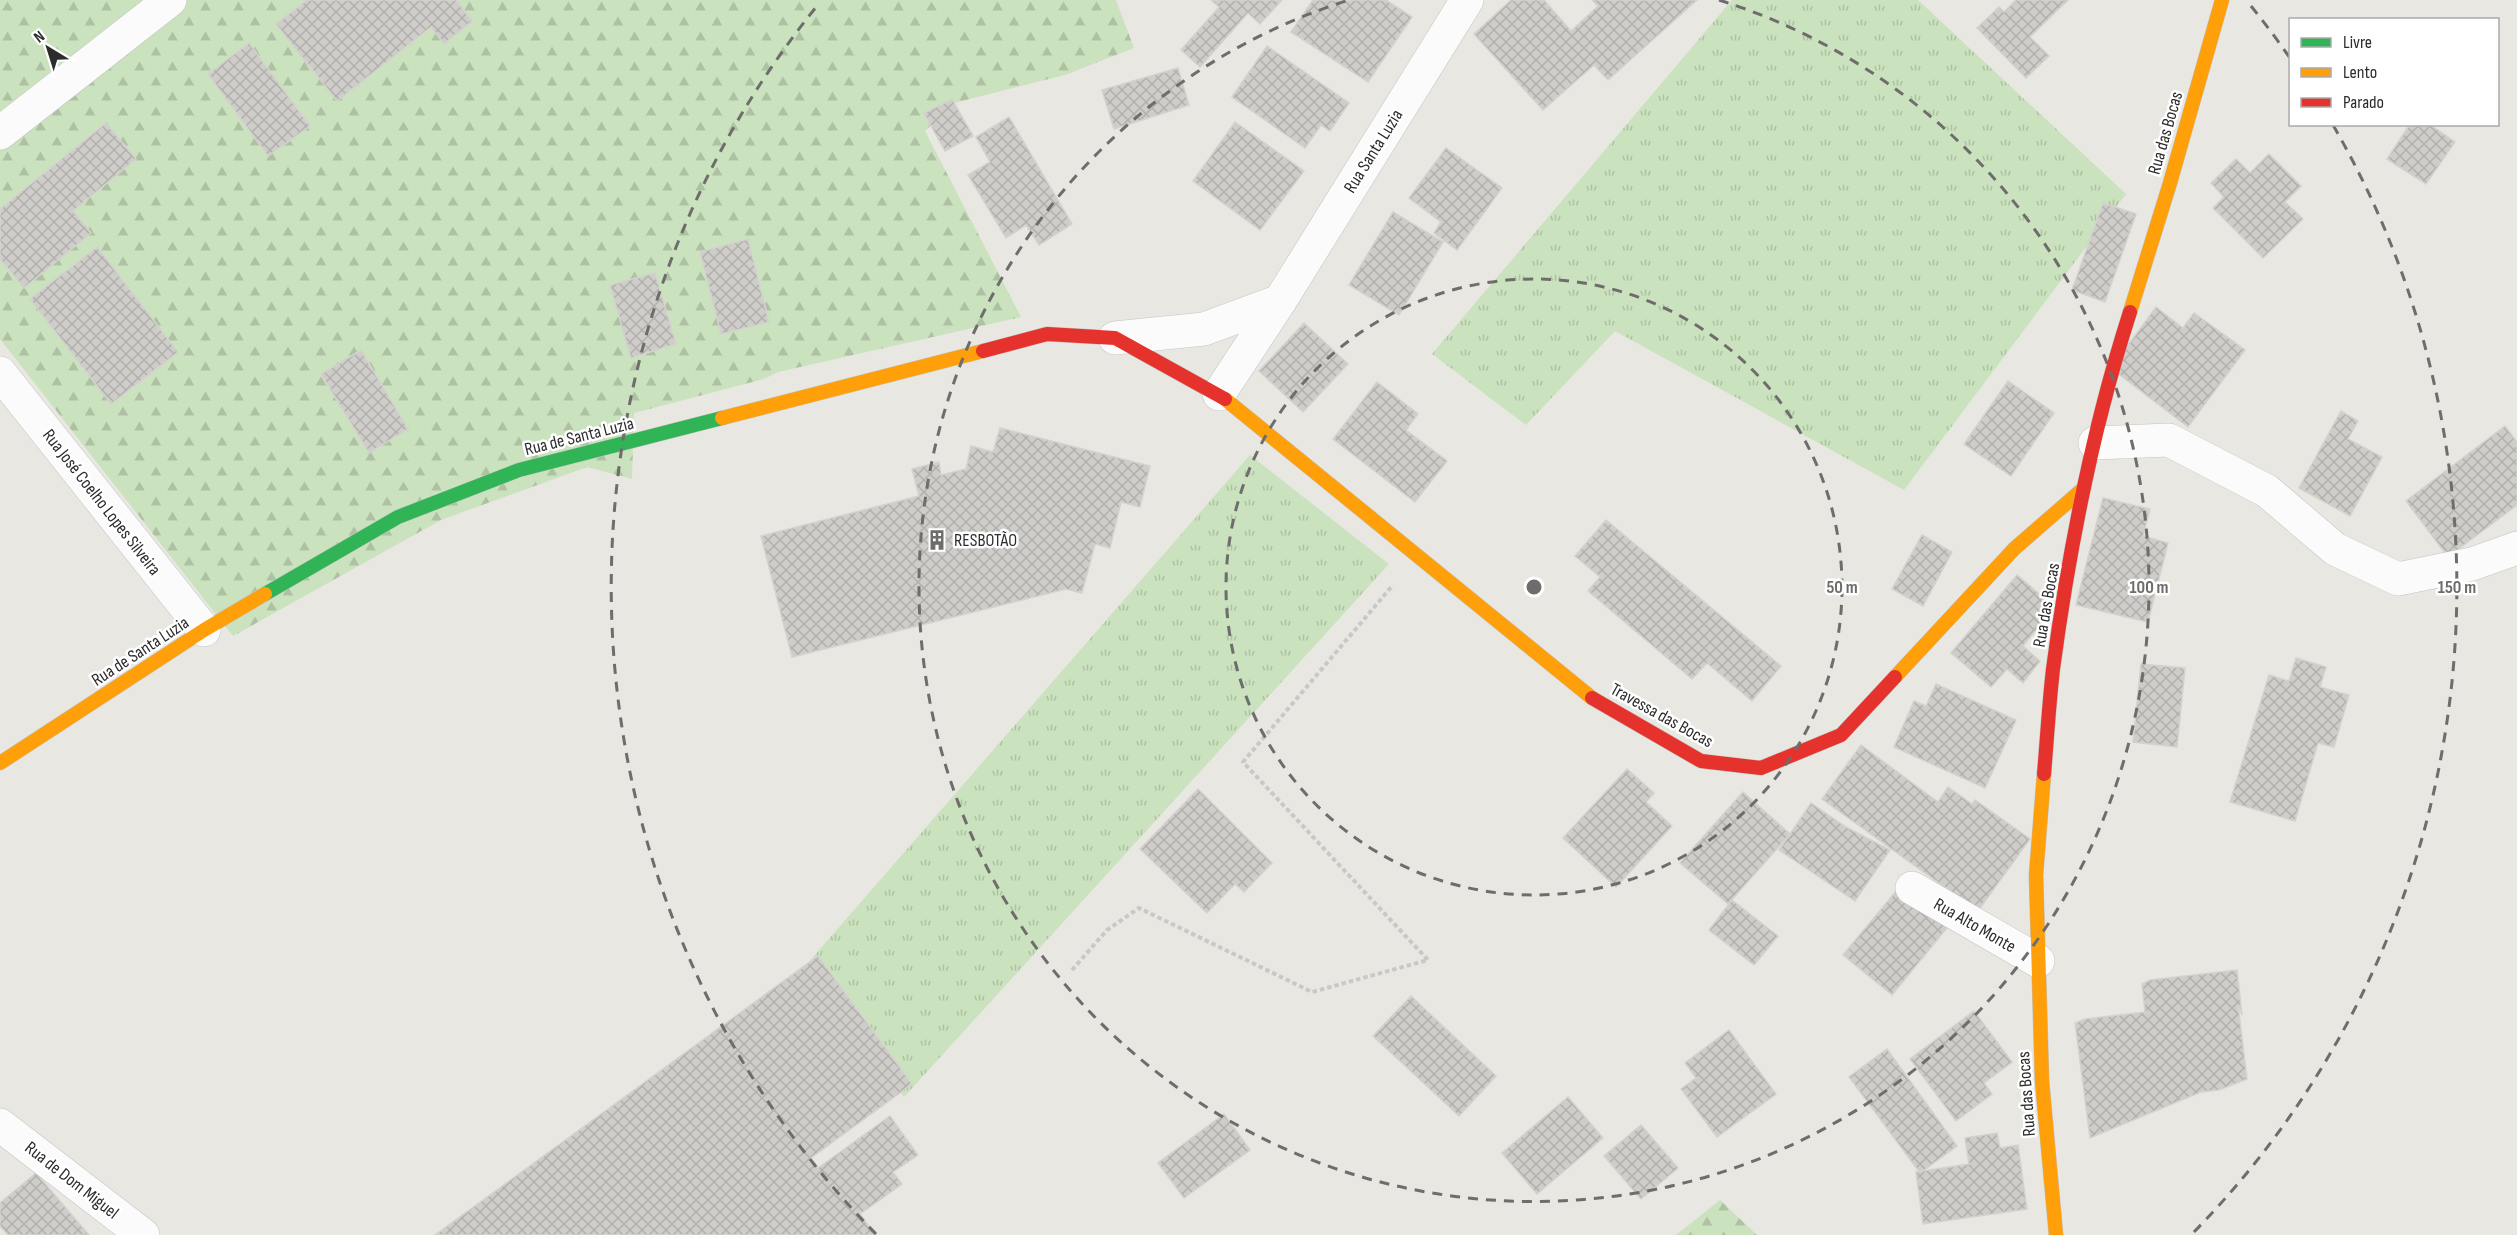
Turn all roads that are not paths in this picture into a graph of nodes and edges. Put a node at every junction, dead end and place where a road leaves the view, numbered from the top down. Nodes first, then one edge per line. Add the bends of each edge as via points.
1 (170, 0) edge
2 (1467, 0) edge
3 (2222, 0) edge
4 (0, 133) edge
5 (1280, 302) junction
6 (1115, 338) junction
7 (0, 373) edge
8 (1219, 394) junction
9 (2095, 443) junction
10 (2084, 488) junction
11 (2517, 548) edge
12 (204, 630) junction
13 (0, 763) edge
14 (1912, 888) dead end
15 (2038, 961) junction
16 (0, 1125) edge
17 (143, 1235) edge
18 (2056, 1235) edge

1 - 4 street
2 - 5 street, Rua Santa Luzia
3 - 9 street, Rua das Bocas via 2117,352
5 - 6 street via 1204,329
5 - 8 street, Rua Santa Luzia
6 - 8 street, Rua de Santa Luzia
6 - 12 street, Rua de Santa Luzia via 1047,334 519,470 398,517
7 - 12 street, Rua José Coelho Lopes Silveira
8 - 10 street, Travessa das Bocas via 1593,699 1701,761 1761,768 1841,735 2014,549
9 - 10 street, Rua das Bocas
9 - 11 street via 2169,440 2266,491 2336,549 2398,579 2472,564
10 - 15 street, Rua das Bocas via 2053,670 2036,875
12 - 13 street, Rua de Santa Luzia
14 - 15 street, Rua Alto Monte
15 - 18 street, Rua das Bocas via 2042,1081
16 - 17 street, Rua de Dom Miguel

